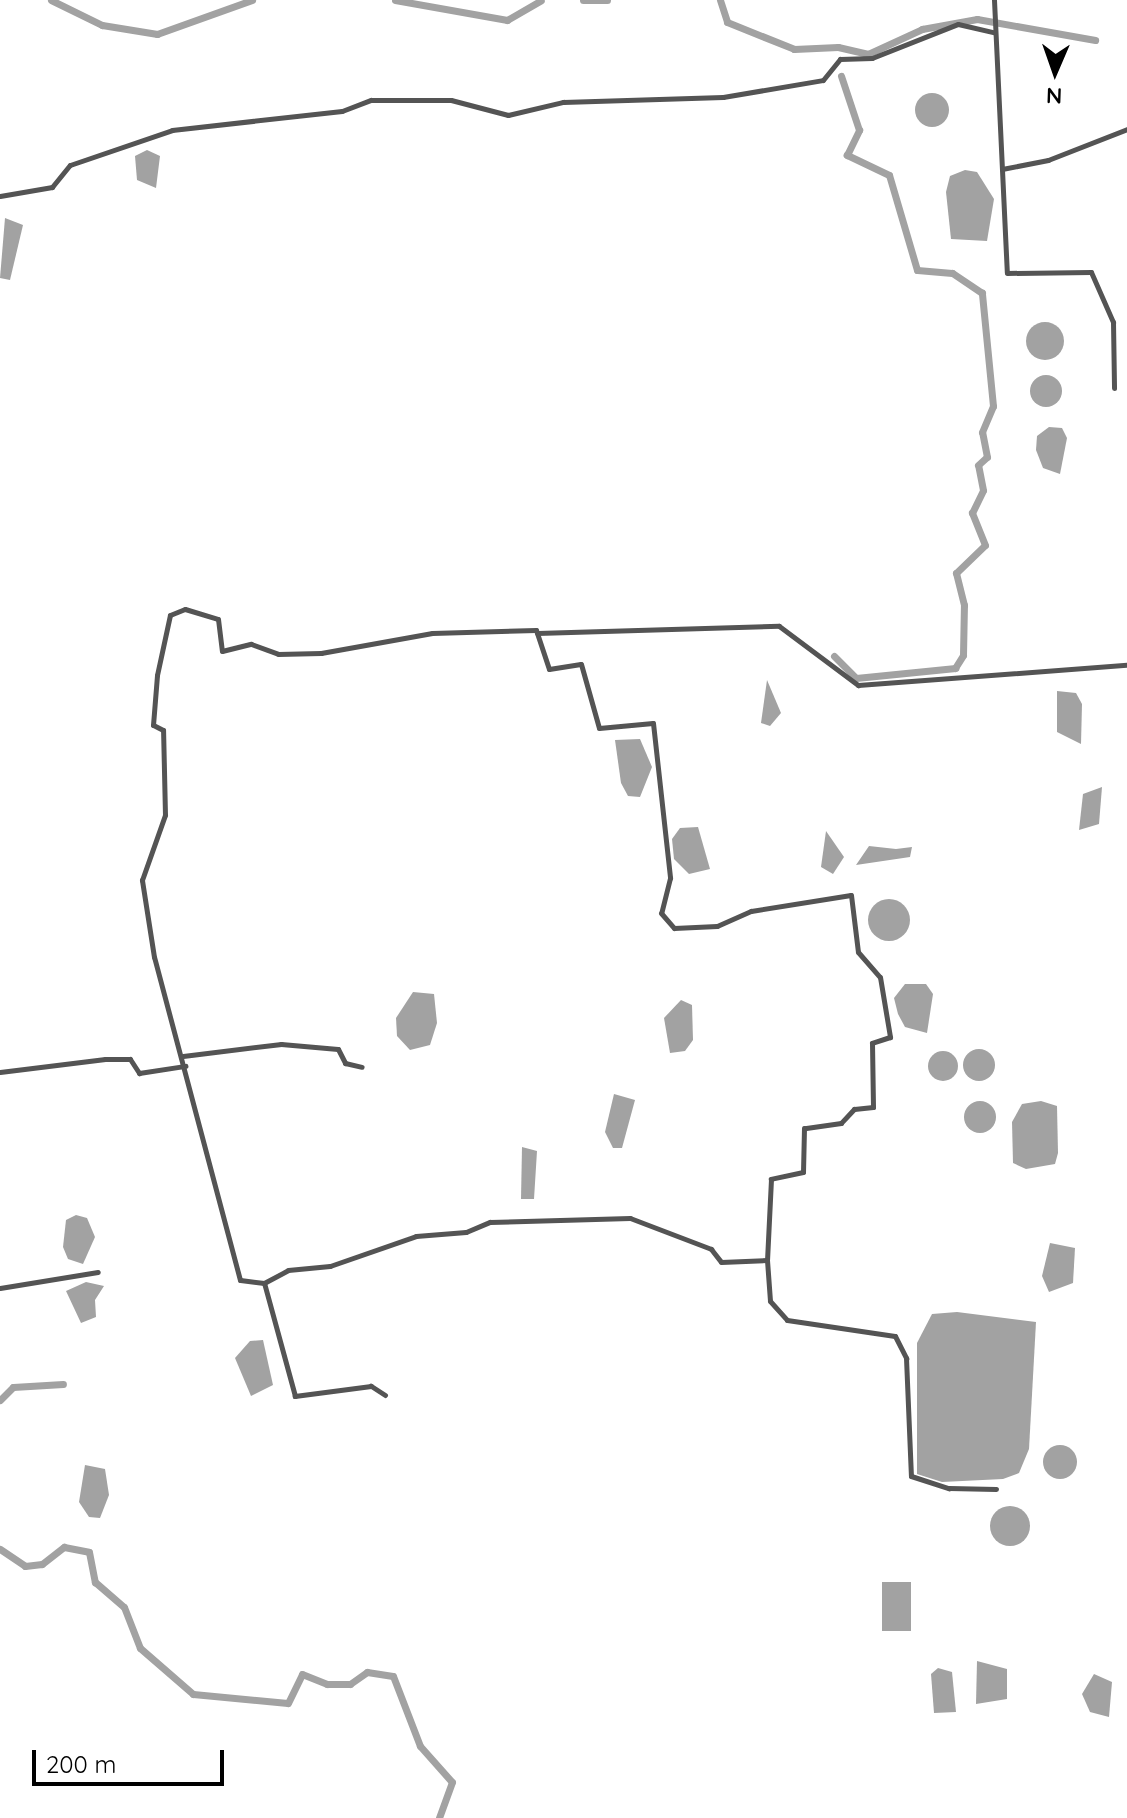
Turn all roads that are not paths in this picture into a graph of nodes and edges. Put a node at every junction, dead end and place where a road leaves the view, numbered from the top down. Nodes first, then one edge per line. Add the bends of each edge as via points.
1 (994, 0) edge
2 (994, 32) junction
3 (1127, 129) edge
4 (1002, 169) junction
5 (0, 196) edge
6 (1114, 388) dead end
7 (537, 633) junction
8 (1127, 665) edge
9 (183, 1056) junction
10 (185, 1066) junction
11 (362, 1067) dead end
12 (0, 1072) edge
13 (767, 1260) junction
14 (98, 1272) dead end
15 (264, 1283) junction
16 (0, 1288) edge
17 (385, 1395) dead end
18 (996, 1489) dead end

1 - 2 street
2 - 4 street
2 - 5 street via 958,24 872,58 840,59 823,80 723,97 563,102 508,115 451,100 371,100 342,111 206,124 70,165 52,187
3 - 4 street via 1048,160
4 - 6 street via 1007,273 1091,272 1113,322
7 - 8 street via 779,626 858,685 910,686 988,670
7 - 9 street via 432,633 278,654 251,644 222,651 218,619 210,612 170,615 152,708 153,725 163,730 165,815 142,880
7 - 13 street via 549,669 581,664 599,728 653,723 670,878 661,913 674,928 717,926 751,911 851,895 858,952 880,977 890,1037 872,1043 873,1107 854,1109 841,1123 804,1128 803,1172 771,1179
9 - 10 street
9 - 11 street via 281,1044 338,1049 345,1063
10 - 12 street via 139,1073 130,1059 105,1059
10 - 15 street via 240,1280
13 - 15 street via 721,1262 711,1249 630,1218 490,1222 466,1232 416,1236 330,1266 288,1270
13 - 18 street via 775,1315 903,1343 911,1476 949,1488
14 - 16 street
15 - 17 street via 295,1396 371,1386

